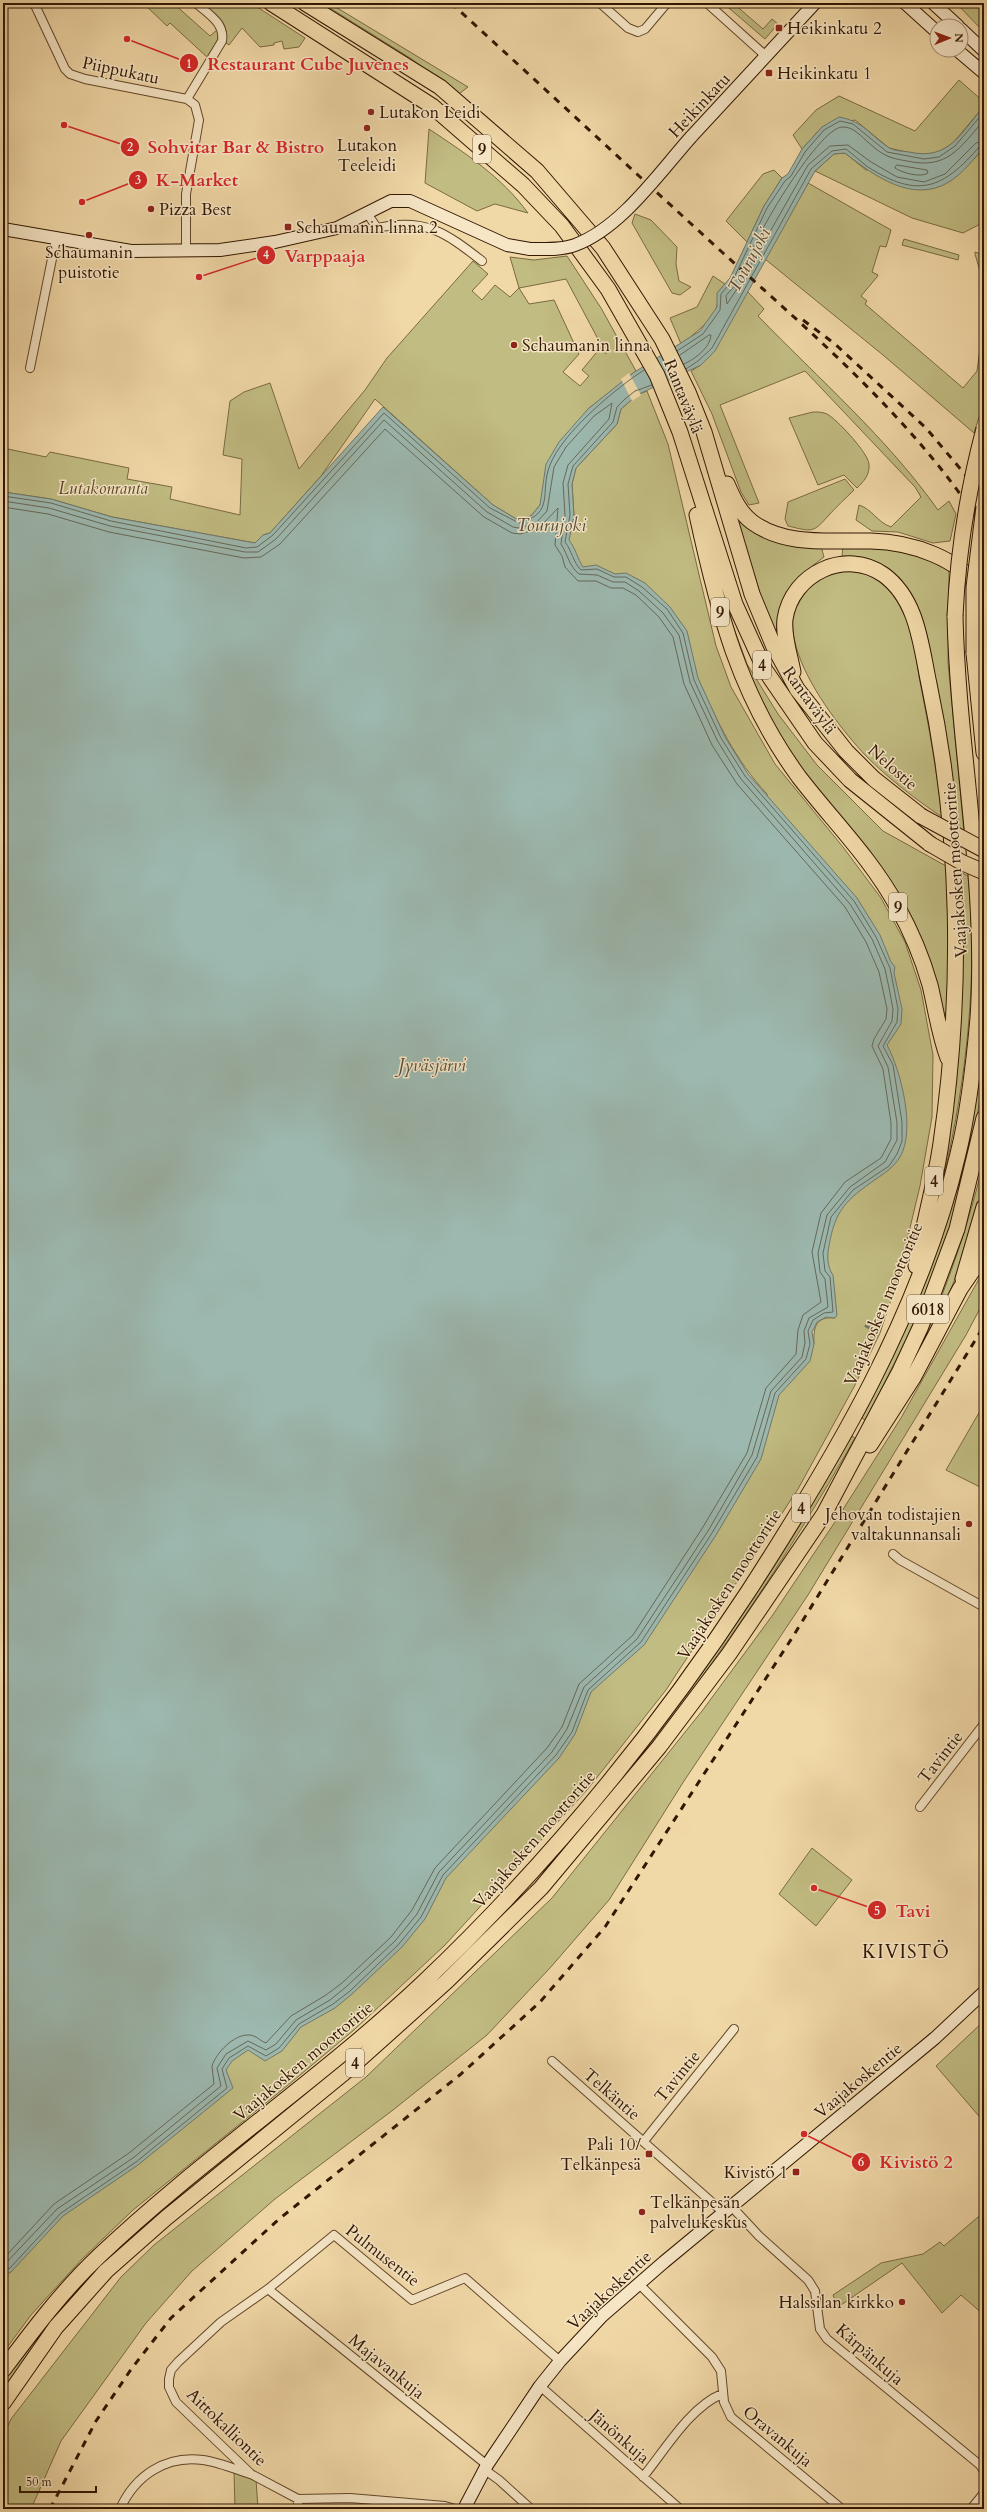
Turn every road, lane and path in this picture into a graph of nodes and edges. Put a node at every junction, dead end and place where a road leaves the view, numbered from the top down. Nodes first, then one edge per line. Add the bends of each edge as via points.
1 (34, 3) edge
2 (196, 3) edge
3 (271, 3) edge
4 (305, 3) edge
5 (600, 3) edge
6 (667, 3) edge
7 (707, 3) edge
8 (815, 3) edge
9 (905, 3) edge
10 (933, 3) edge
11 (949, 18) edge
12 (929, 25) edge
13 (969, 36) edge
14 (984, 50) edge
15 (767, 57) junction
16 (966, 58) edge
17 (984, 74) edge
18 (188, 99) junction
19 (367, 213) junction
20 (3, 229) edge
21 (56, 239) junction
22 (186, 251) junction
23 (482, 261) dead end
24 (30, 368) dead end
25 (984, 429) edge
26 (680, 432) junction
27 (704, 432) junction
28 (984, 507) edge
29 (984, 593) edge
30 (797, 689) junction
31 (984, 753) edge
32 (984, 850) edge
33 (984, 872) edge
34 (950, 1062) junction
35 (984, 1118) edge
36 (984, 1207) edge
37 (984, 1254) edge
38 (960, 1289) junction
39 (910, 1298) junction
40 (839, 1488) junction
41 (893, 1554) dead end
42 (984, 1607) edge
43 (984, 1724) edge
44 (920, 1807) dead end
45 (984, 1992) edge
46 (734, 2029) dead end
47 (552, 2061) dead end
48 (644, 2141) junction
49 (728, 2210) junction
50 (639, 2284) junction
51 (268, 2289) junction
52 (560, 2361) junction
53 (3, 2370) edge
54 (540, 2386) junction
55 (722, 2394) junction
56 (3, 2403) edge
57 (486, 2467) junction
58 (984, 2471) edge
59 (251, 2474) junction
60 (643, 2477) junction
61 (984, 2493) edge
62 (298, 2500) junction
63 (120, 2509) edge
64 (298, 2509) edge
65 (455, 2509) edge
66 (464, 2509) edge
67 (531, 2509) edge
68 (680, 2509) edge
69 (842, 2509) edge
70 (971, 2509) edge

1 - 18 street, Piippukatu via 56,51 70,74
2 - 18 street via 221,26 224,33 222,41
3 - 26 highway, Rantaväylä / 9 via 432,106 523,185 562,226 589,261 643,347
4 - 27 highway, Rantaväylä / 9 via 440,87 537,171 603,248 662,339
5 - 6 street via 628,28 638,32 645,29
7 - 15 street
8 - 15 street, Heikinkatu
9 - 12 street
10 - 11 street
13 - 14 street
15 - 19 street, Heikinkatu, bridge via 622,213 605,228 574,246 530,249 507,245 410,201 391,201
16 - 17 street
18 - 22 street via 195,106 199,120 186,194
19 - 22 street via 337,228 275,242 220,250
19 - 23 street via 377,228 406,223 422,225 459,242
20 - 21 street
21 - 22 street via 131,251
21 - 24 street
25 - 39 highway, Vaajakosken moottoritie / 6018, bridge via 965,508 959,548 955,616 961,724 981,922 978,1012 971,1086 960,1148 942,1211
26 - 33 highway, Rantaväylä / 4, bridge via 735,604 765,670 815,742 850,780 930,844
26 - 34 highway, 9 via 711,576 732,652 747,691 769,732 800,777 863,854 897,905 924,964 939,1035
27 - 29 highway, 9 via 736,503 752,522 776,534 806,540 893,543 929,552 965,572
27 - 30 highway, Rantaväylä / 9 via 752,594 774,647
28 - 31 highway, bridge via 974,587 974,653
30 - 32 highway, Nelostie / 4, bridge via 846,751 874,779 921,816
30 - 34 highway, 4 via 785,633 785,618 798,588 811,575 836,564 865,566 887,577 906,601 917,630 936,716 944,769 954,894 954,1006
34 - 39 highway, 4 via 936,1174
35 - 40 highway, Vaajakosken moottoritie / 6018 via 970,1184 938,1284 900,1371
36 - 38 highway
37 - 38 highway, 4
38 - 40 highway, 4 via 913,1378 878,1435
39 - 53 highway, Vaajakosken moottoritie / 4 via 846,1429 781,1543 664,1713 609,1782 488,1920 420,1986 338,2058 154,2207 95,2259 42,2318
40 - 56 highway, Vaajakosken moottoritie / 4 via 725,1660 659,1747 541,1888 447,1981 350,2068 166,2218 106,2271 56,2328
41 - 42 street
43 - 44 street, Tavintie
45 - 49 street, Vaajakoskentie via 929,2043
46 - 48 street, Tavintie
47 - 48 street, Telkäntie
48 - 49 street, Telkäntie
49 - 50 street, Vaajakoskentie
49 - 58 street, Kärpänkuja via 808,2280 814,2291 820,2329 827,2339 980,2465
50 - 52 street, Vaajakoskentie via 602,2316
50 - 55 street, Oravankuja via 712,2357 723,2379
51 - 52 street, Pulmusentie via 334,2235 412,2300 465,2278
51 - 57 street, Majavankuja
51 - 59 street, Aittokalliontie via 221,2322 178,2362 169,2380 169,2387 176,2402
52 - 54 street, Vaajakoskentie
54 - 57 street, Vaajakoskentie
54 - 60 street, Jänönkuja
55 - 60 street via 696,2412
55 - 69 street, Oravankuja via 731,2417
57 - 66 street, Vaajakoskentie
57 - 67 street, Majavankuja
59 - 62 street, Aittokalliontie
59 - 63 street via 203,2460 167,2464 144,2474 125,2498
60 - 68 street, Jänönkuja
61 - 70 street
62 - 64 street
62 - 65 street via 350,2498

